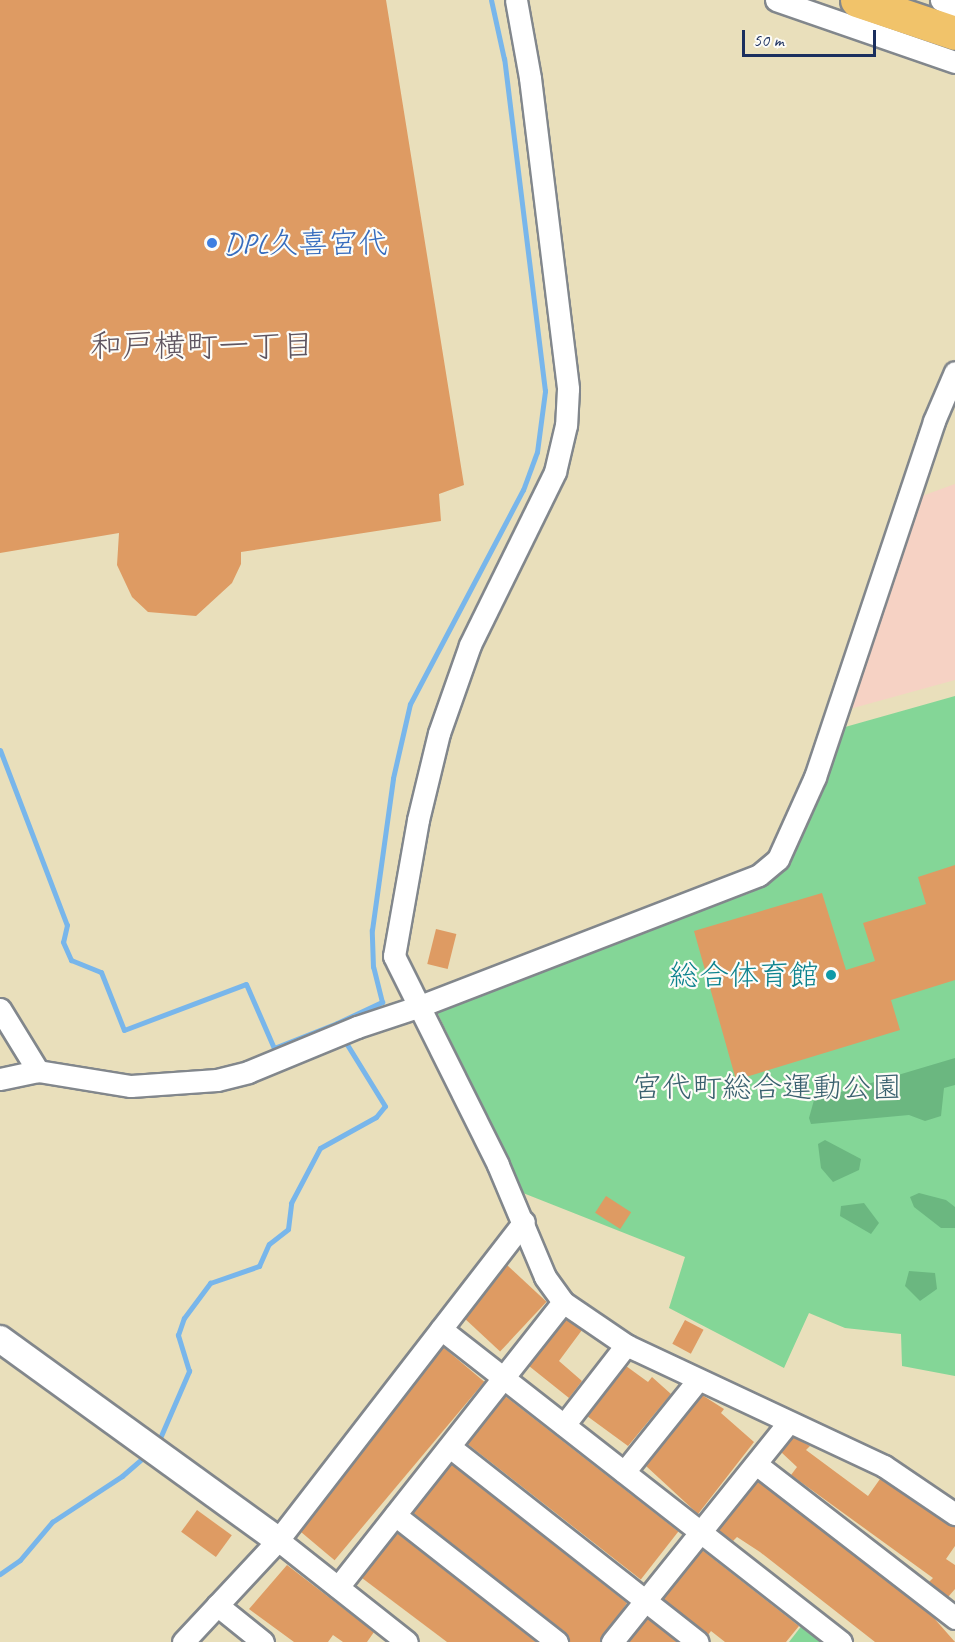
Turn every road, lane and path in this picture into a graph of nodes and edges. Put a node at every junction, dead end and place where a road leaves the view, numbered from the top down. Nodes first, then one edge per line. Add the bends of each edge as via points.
1 (516, 0) edge
2 (776, 0) edge
3 (857, 0) edge
4 (941, 0) edge
5 (955, 6) edge
6 (955, 33) edge
7 (955, 62) edge
8 (955, 372) edge
9 (420, 1006) junction
10 (0, 1009) edge
11 (38, 1071) junction
12 (0, 1079) edge
13 (524, 1222) junction
14 (563, 1302) junction
15 (441, 1329) junction
16 (0, 1339) edge
17 (626, 1345) junction
18 (504, 1378) junction
19 (698, 1380) junction
20 (788, 1423) junction
21 (564, 1425) junction
22 (450, 1447) junction
23 (756, 1464) junction
24 (624, 1472) junction
25 (955, 1514) edge
26 (395, 1515) junction
27 (699, 1532) junction
28 (278, 1540) junction
29 (339, 1587) junction
30 (645, 1600) junction
31 (217, 1605) junction
32 (954, 1616) edge
33 (183, 1642) edge
34 (264, 1642) edge
35 (407, 1642) edge
36 (557, 1642) edge
37 (612, 1642) edge
38 (698, 1642) edge
39 (841, 1642) edge

1 - 9 street via 531,78 568,389 566,424 555,472 470,645 439,733 418,820 394,956
2 - 7 street
3 - 6 highway
4 - 5 street
8 - 9 street via 934,421 814,777 778,859 759,875
9 - 11 street via 357,1026 248,1072 217,1080 131,1086
9 - 13 street
10 - 11 street
11 - 12 street
13 - 14 street via 545,1277
13 - 15 street
14 - 17 street
14 - 18 street
15 - 18 street
15 - 28 street
16 - 28 street
17 - 19 street
17 - 21 street
18 - 21 street
18 - 22 street
19 - 20 street
19 - 24 street
20 - 23 street
20 - 25 street via 884,1466
21 - 24 street
22 - 26 street
22 - 30 street
23 - 27 street
23 - 32 street
24 - 27 street
26 - 29 street
26 - 36 street
27 - 30 street
27 - 39 street
28 - 29 street
28 - 31 street
29 - 35 street
30 - 37 street
30 - 38 street
31 - 33 street
31 - 34 street

